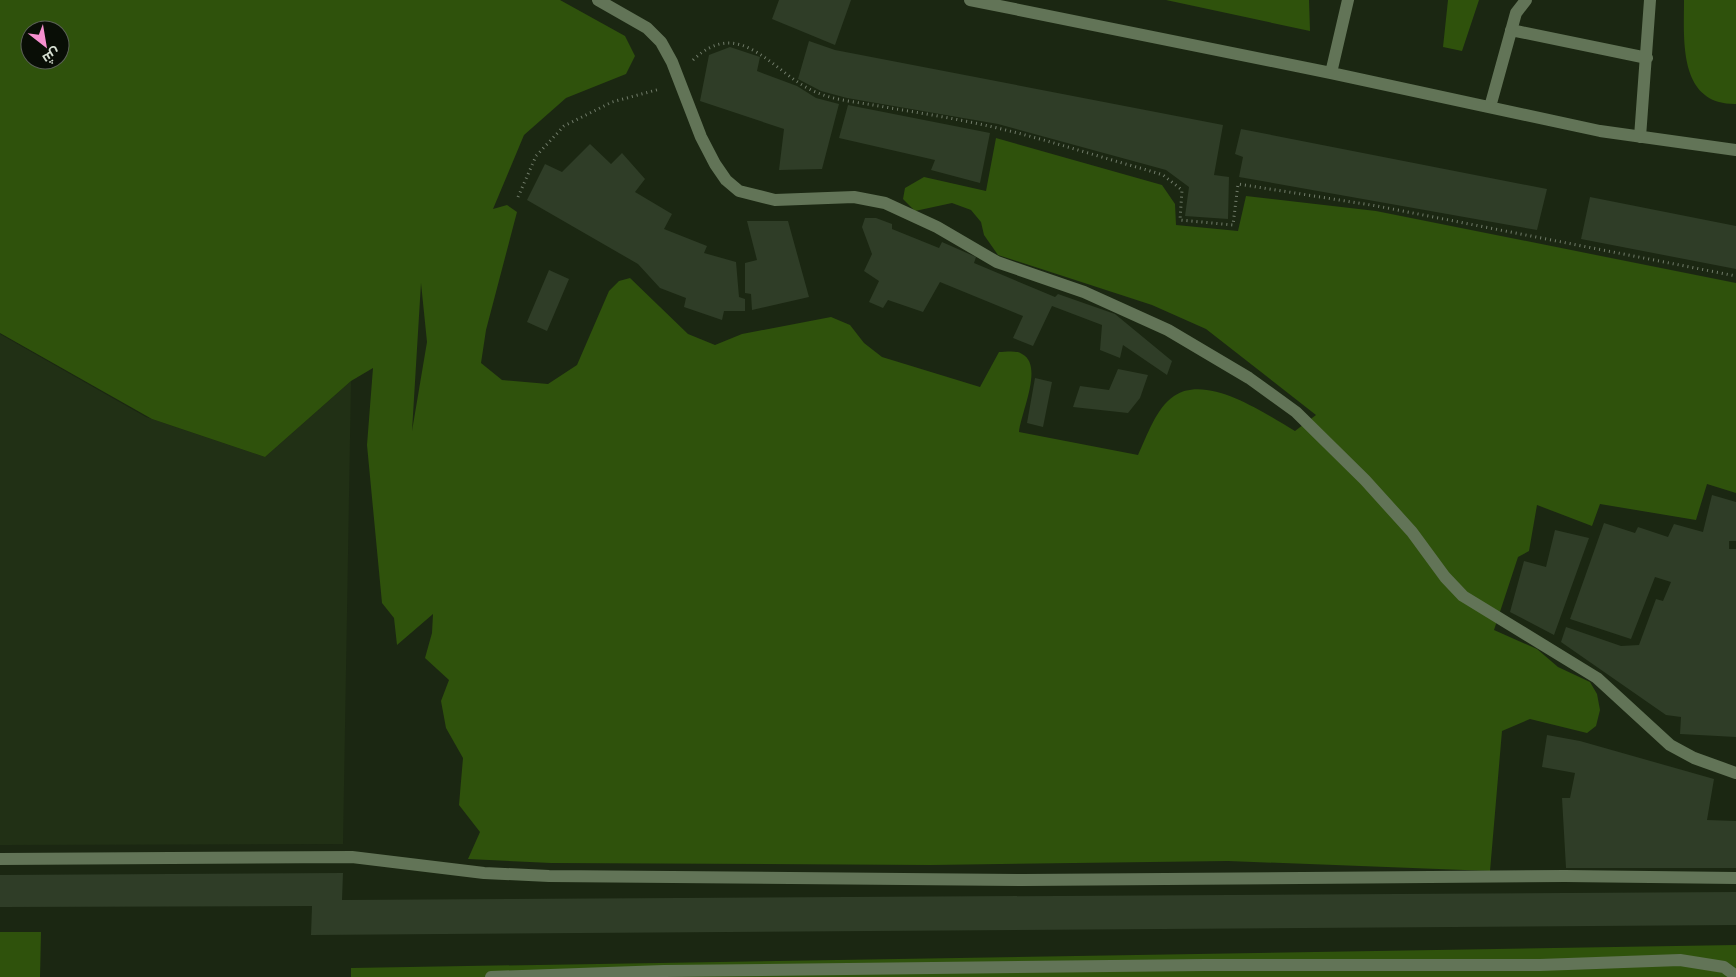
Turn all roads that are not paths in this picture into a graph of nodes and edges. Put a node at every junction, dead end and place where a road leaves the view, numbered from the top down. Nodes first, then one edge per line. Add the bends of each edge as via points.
1 (598, 0) edge
2 (970, 0) edge
3 (1348, 0) edge
4 (1526, 0) edge
5 (1650, 0) edge
6 (1511, 30) junction
7 (1647, 58) junction
8 (1331, 72) junction
9 (1490, 107) junction
10 (1640, 137) junction
11 (1736, 150) edge
12 (1736, 773) edge
13 (0, 859) edge
14 (1736, 878) edge
15 (1736, 976) edge
16 (491, 977) edge

1 - 12 street via 646,28 661,42 715,164 739,191 775,200 847,197 885,203 937,227 997,262 1084,292 1168,330 1249,378 1296,412 1365,480 1463,596 1597,678 1670,745 1694,758
2 - 8 street
3 - 8 street
4 - 6 street via 1516,13
5 - 7 street
6 - 7 street
6 - 9 street
7 - 10 street
8 - 9 street
9 - 10 street
10 - 11 street
13 - 14 street via 352,857 484,873 559,876 1013,880 1555,876
15 - 16 street via 1724,967 1680,960 1540,965 654,971

